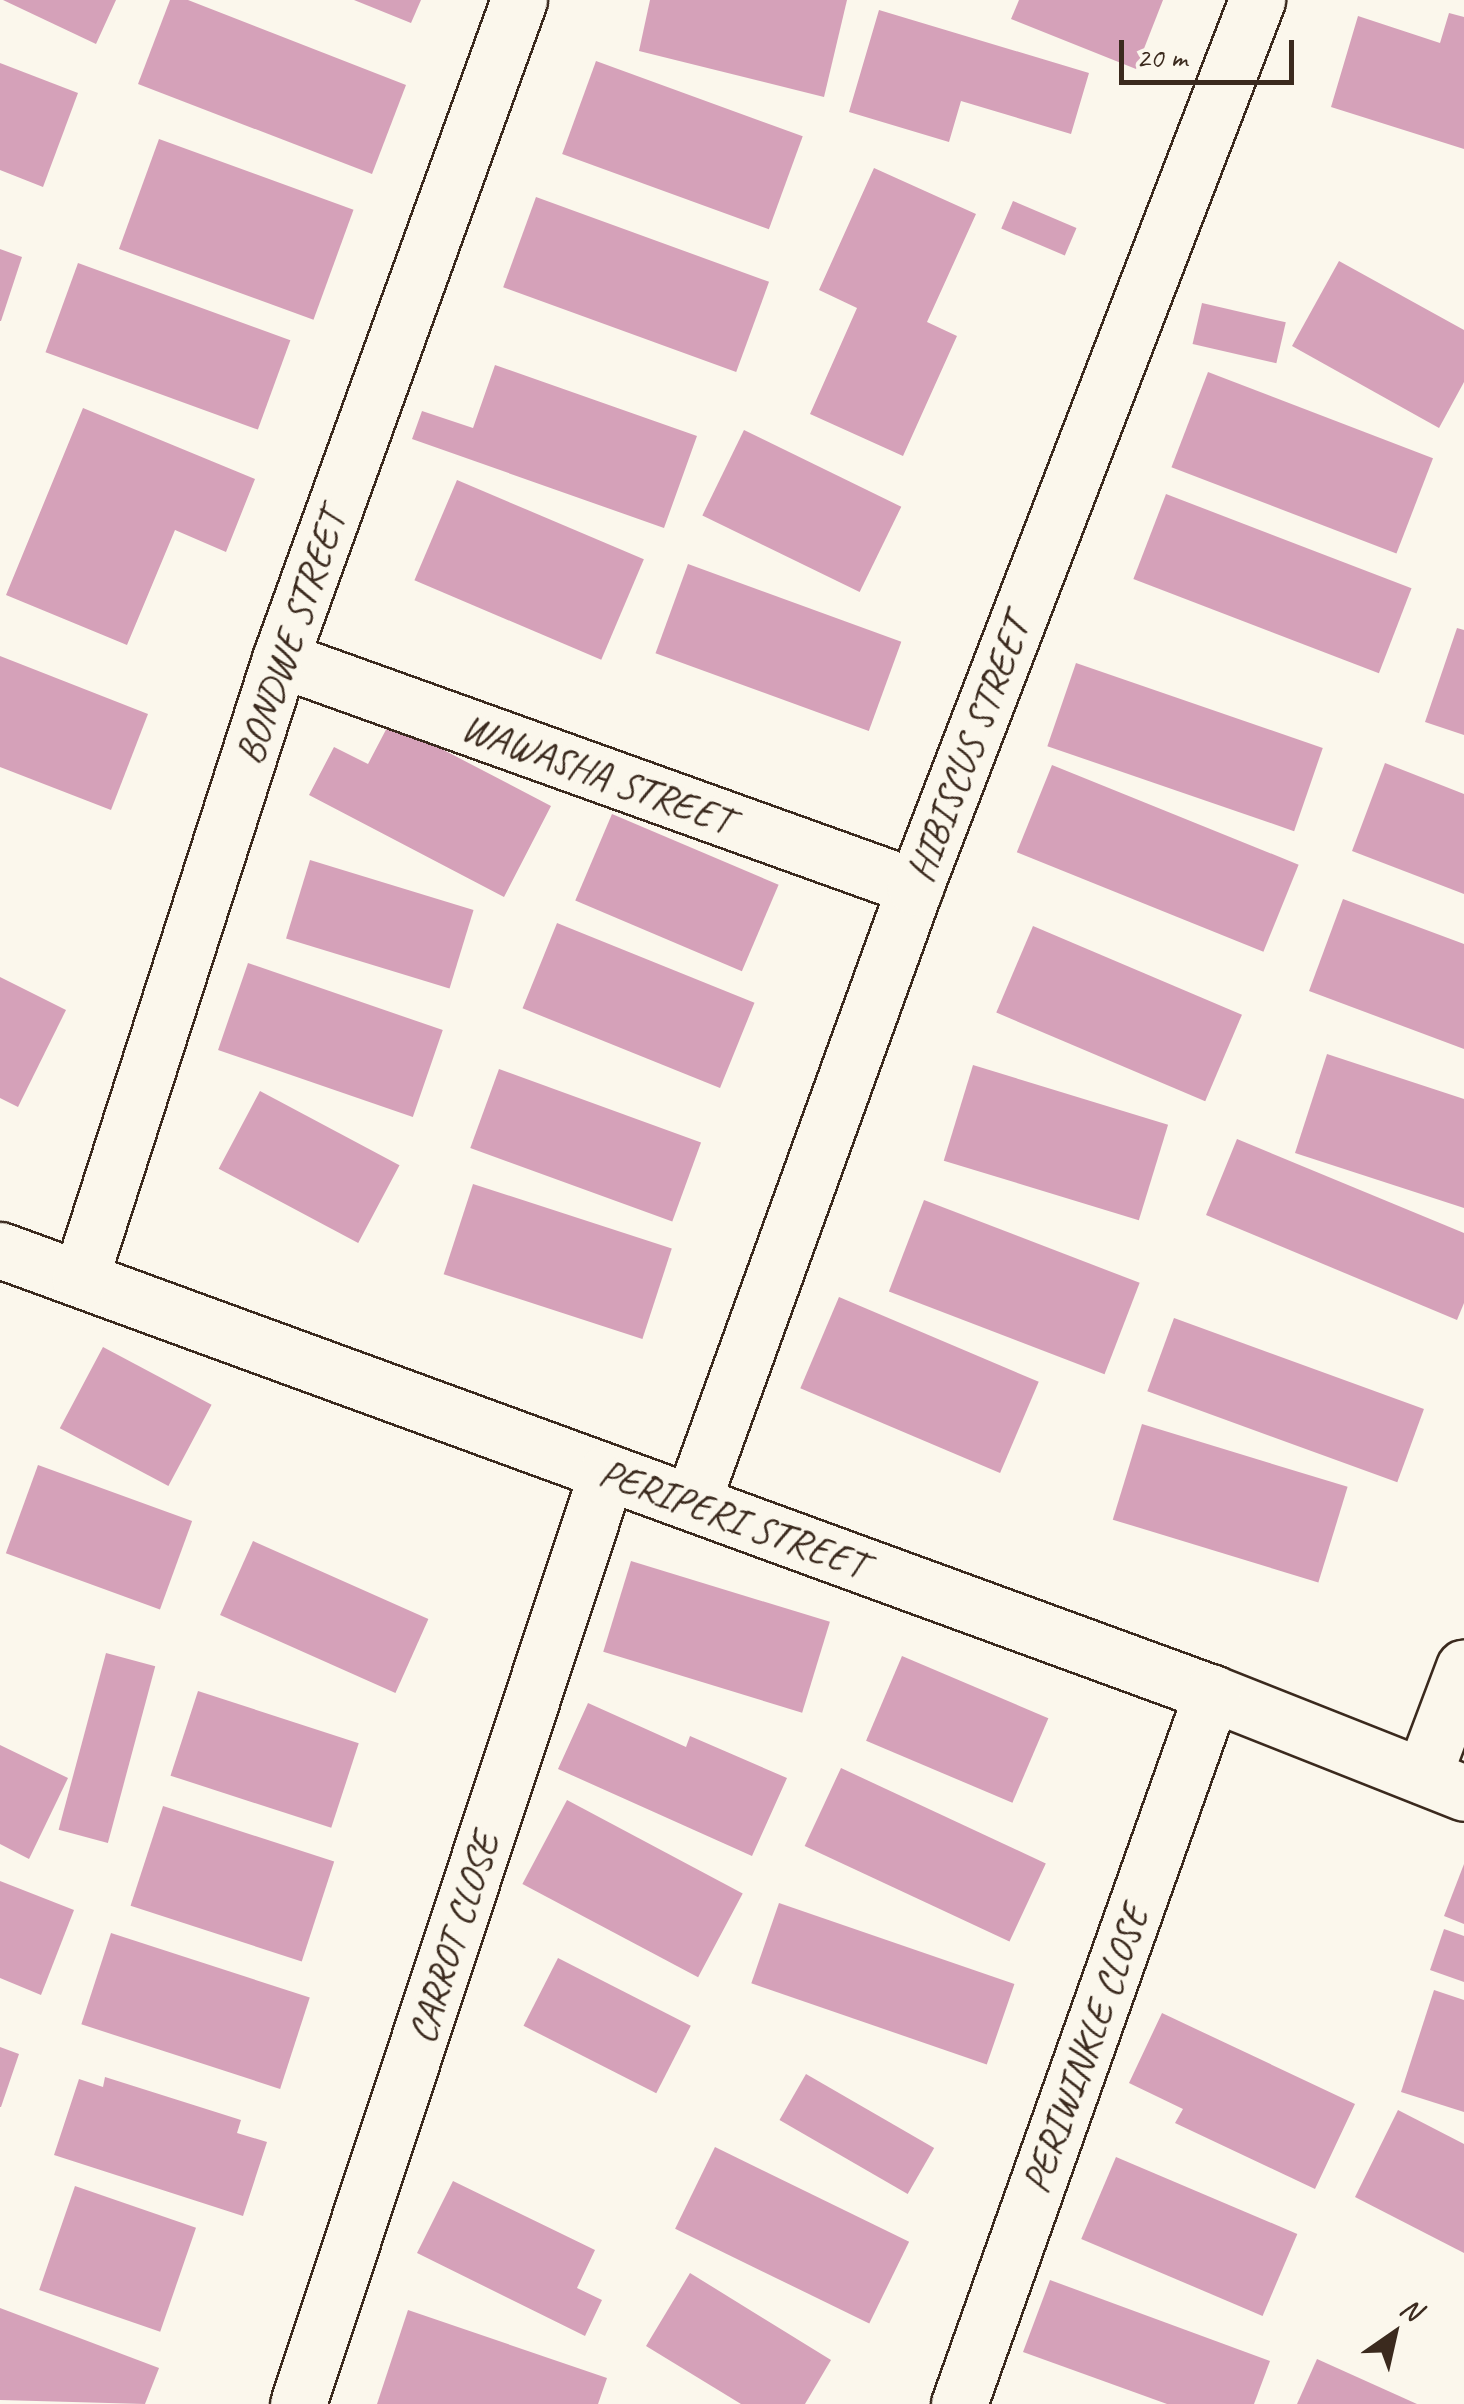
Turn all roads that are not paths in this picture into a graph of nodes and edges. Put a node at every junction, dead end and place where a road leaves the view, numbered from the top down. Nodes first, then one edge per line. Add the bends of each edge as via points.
1 (519, 0) edge
2 (1257, 0) edge
3 (280, 659) junction
4 (915, 887) junction
5 (4, 1265) edge
6 (80, 1280) junction
7 (607, 1472) junction
8 (692, 1502) junction
9 (1464, 1667) edge
10 (1212, 1693) junction
11 (1444, 1785) edge
12 (298, 2404) edge
13 (958, 2404) edge

1 - 3 street, BONDWE STREET
2 - 4 street, HIBISCUS STREET
3 - 4 street, WAWASHA STREET
3 - 6 street, BONDWE STREET
4 - 8 street, HIBISCUS STREET
5 - 6 street, PERIPERI STREET
6 - 7 street, PERIPERI STREET
7 - 8 street, PERIPERI STREET
7 - 12 street, CARROT CLOSE
8 - 10 street, PERIPERI STREET
9 - 11 street
10 - 11 street, PERIPERI STREET
10 - 13 street, PERIWINKLE CLOSE

